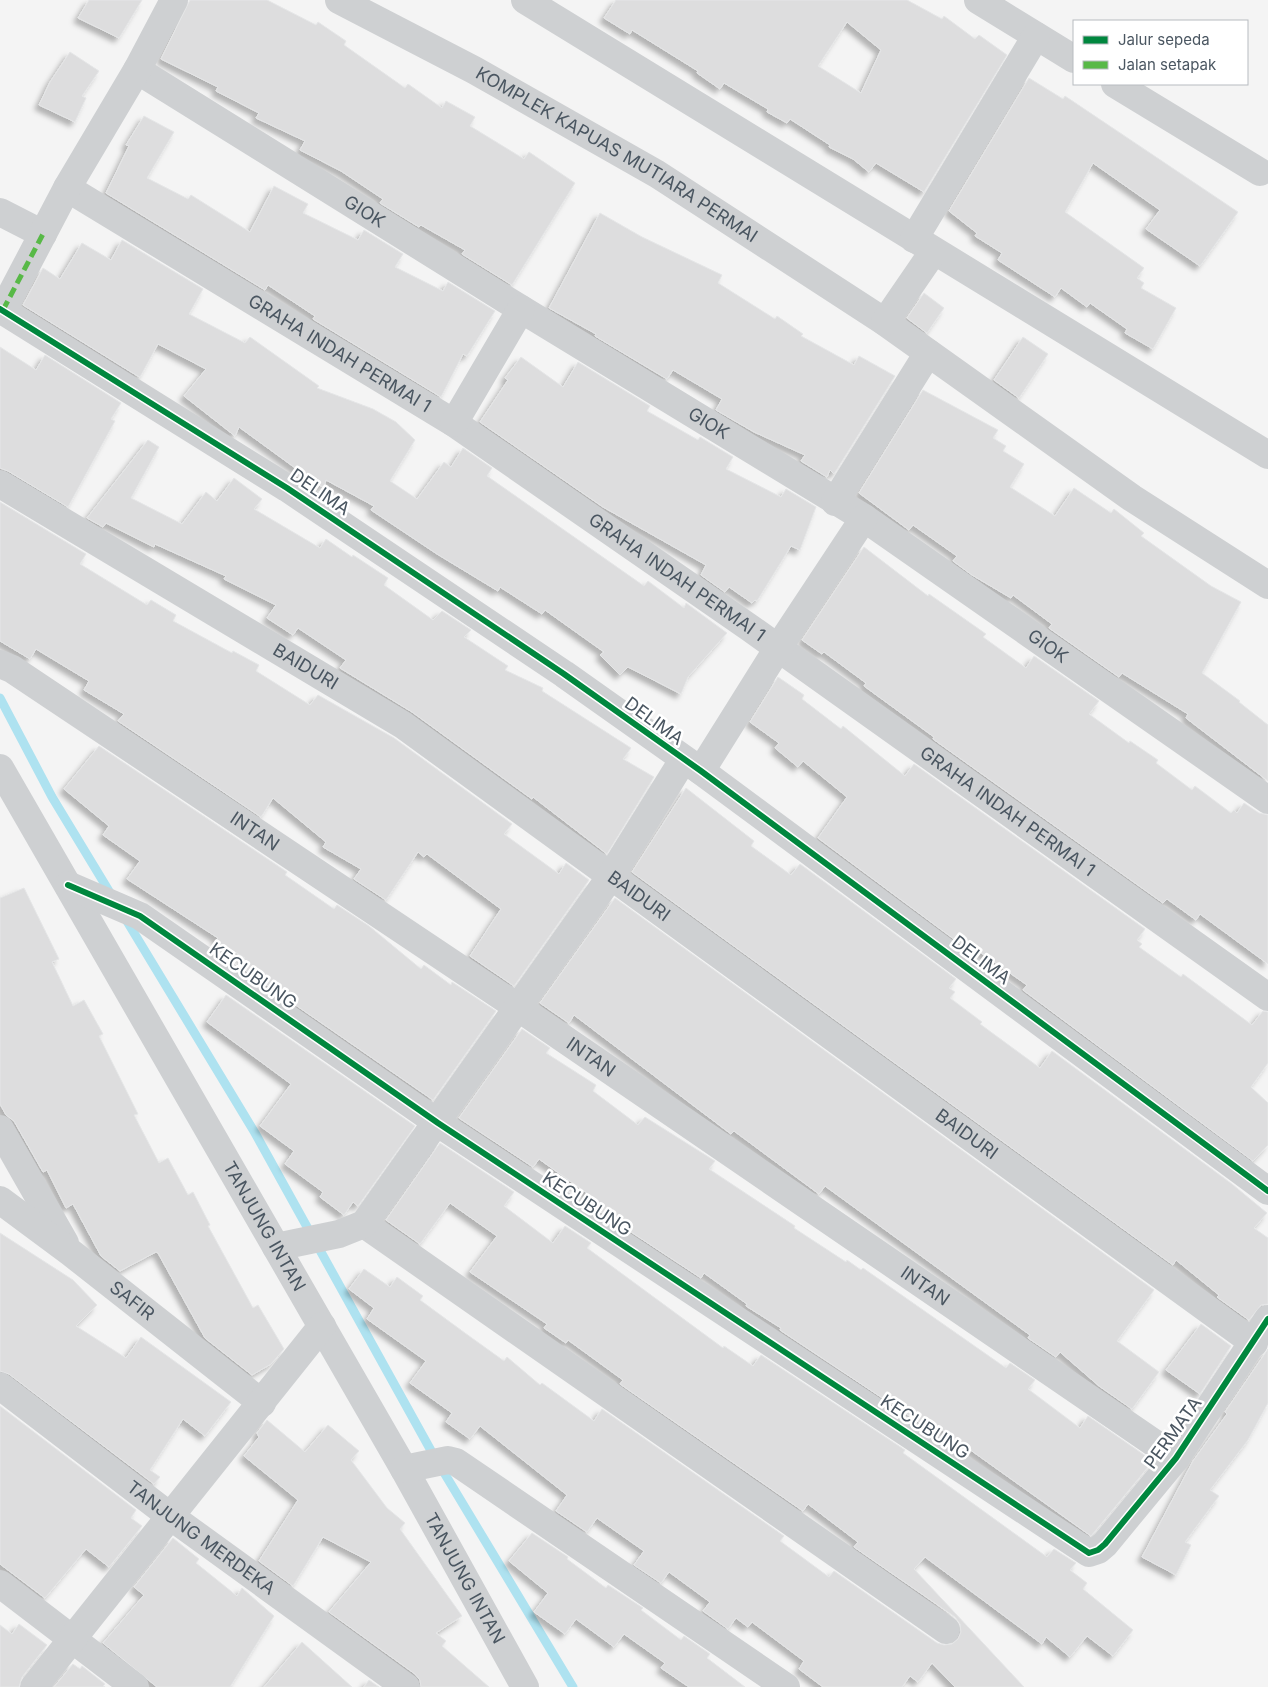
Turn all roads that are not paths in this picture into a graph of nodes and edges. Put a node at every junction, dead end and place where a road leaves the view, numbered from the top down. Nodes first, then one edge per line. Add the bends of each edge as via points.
1 (174, 0) edge
2 (339, 0) edge
3 (525, 0) edge
4 (978, 0) edge
5 (1036, 36) junction
6 (1073, 58) edge
7 (137, 70) junction
8 (1116, 85) edge
9 (1260, 172) dead end
10 (66, 188) junction
11 (0, 212) edge
12 (43, 234) junction
13 (924, 245) junction
14 (1, 309) edge
15 (521, 309) junction
16 (885, 322) junction
17 (928, 353) junction
18 (454, 423) junction
19 (1268, 455) edge
20 (0, 484) edge
21 (836, 502) junction
22 (864, 518) junction
23 (1268, 585) edge
24 (778, 648) junction
25 (6, 667) edge
26 (692, 766) junction
27 (0, 768) edge
28 (1268, 800) edge
29 (611, 876) junction
30 (78, 888) junction
31 (1268, 997) edge
32 (519, 1008) junction
33 (438, 1123) junction
34 (0, 1129) edge
35 (1268, 1191) edge
36 (0, 1200) edge
37 (364, 1224) junction
38 (288, 1244) junction
39 (70, 1252) junction
40 (1268, 1319) edge
41 (322, 1326) junction
42 (1254, 1343) junction
43 (0, 1386) edge
44 (262, 1403) junction
45 (1176, 1458) junction
46 (413, 1466) junction
47 (170, 1516) junction
48 (1089, 1553) joint
49 (0, 1584) edge
50 (946, 1630) dead end
51 (72, 1639) junction
52 (34, 1687) edge
53 (135, 1687) edge
54 (406, 1687) edge
55 (525, 1687) edge
56 (786, 1687) edge

1 - 7 street
2 - 16 street, KOMPLEK KAPUAS MUTIARA PERMAI via 474,70 657,174
3 - 13 street
4 - 5 street
5 - 6 street
5 - 13 street
7 - 10 street
7 - 15 street, GIOK
8 - 9 street
10 - 12 street
10 - 18 street, GRAHA INDAH PERMAI 1
11 - 12 street
12 - 14 street
13 - 16 street
13 - 19 street
14 - 26 street, DELIMA via 287,488 564,674
15 - 18 street
15 - 21 street, GIOK
16 - 17 street, KOMPLEK KAPUAS MUTIARA PERMAI
17 - 21 street
17 - 23 street, KOMPLEK KAPUAS MUTIARA PERMAI via 1132,498
18 - 24 street, GRAHA INDAH PERMAI 1
20 - 29 street, BAIDURI via 403,725
21 - 22 street, GIOK
22 - 24 street
22 - 28 street, GIOK
24 - 26 street
24 - 31 street, GRAHA INDAH PERMAI 1
25 - 32 street, INTAN
26 - 29 street
26 - 35 street, DELIMA
27 - 30 street, TANJUNG INTAN
29 - 32 street
29 - 42 street, BAIDURI
30 - 33 street, KECUBUNG via 140,916
30 - 38 street, TANJUNG INTAN
32 - 33 street
32 - 45 street, INTAN
33 - 37 street
33 - 48 street, KECUBUNG
34 - 39 street
36 - 39 street, SAFIR
37 - 38 street via 339,1234
37 - 50 street
38 - 41 street, TANJUNG INTAN
39 - 44 street, SAFIR
40 - 42 street, PERMATA
41 - 44 street
41 - 46 street, TANJUNG INTAN
42 - 45 street, PERMATA
43 - 47 street, TANJUNG MERDEKA
44 - 47 street
45 - 48 street, PERMATA via 1105,1544
46 - 55 street, TANJUNG INTAN
46 - 56 street via 448,1460 467,1469
47 - 51 street
47 - 54 street, TANJUNG MERDEKA
49 - 51 street
51 - 52 street
51 - 53 street

